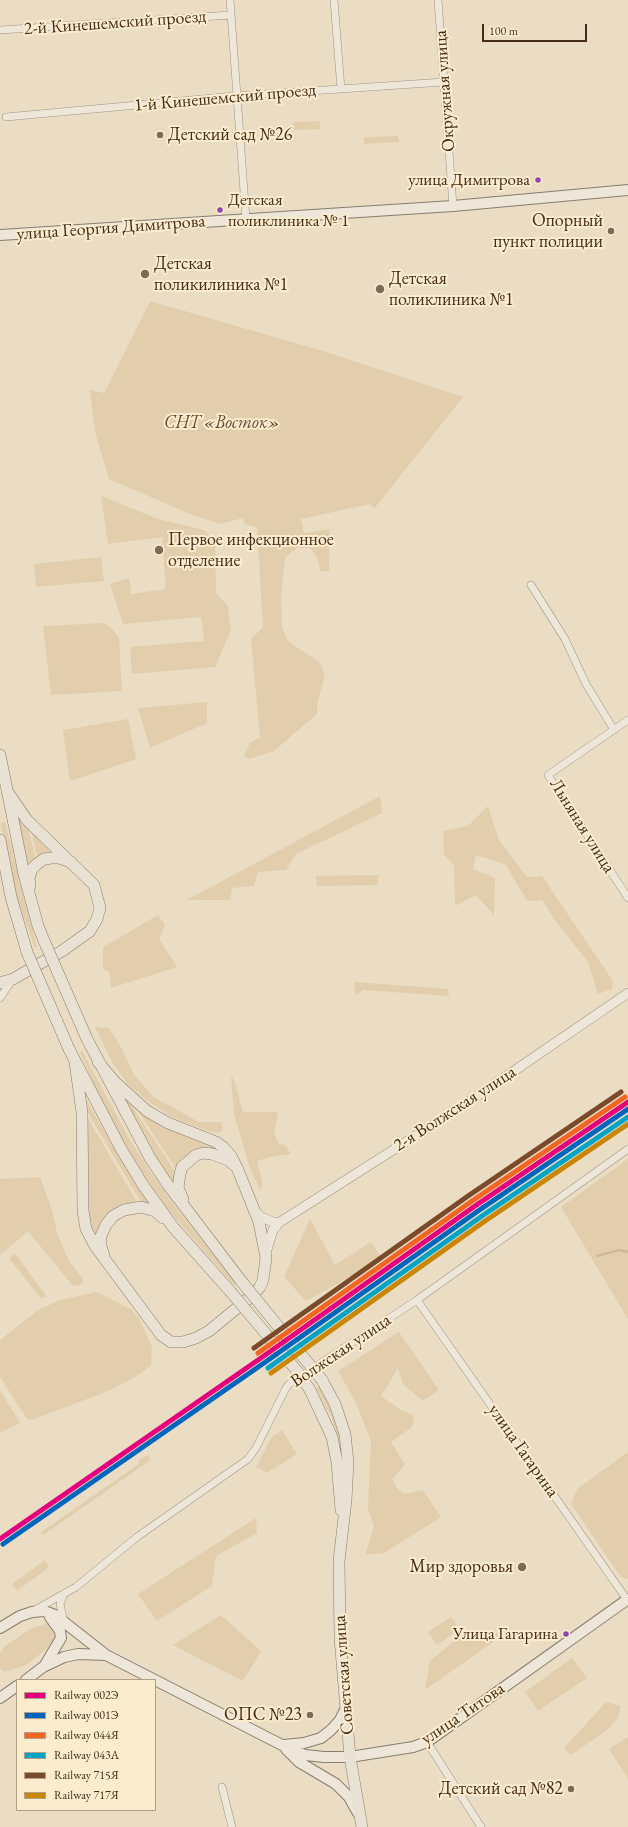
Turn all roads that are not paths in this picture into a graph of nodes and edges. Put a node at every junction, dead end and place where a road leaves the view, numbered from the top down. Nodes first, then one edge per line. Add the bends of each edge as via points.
1 (230, 0) edge
2 (334, 0) edge
3 (438, 0) edge
4 (231, 15) junction
5 (0, 30) edge
6 (444, 82) junction
7 (341, 89) junction
8 (236, 96) junction
9 (6, 117) dead end
10 (628, 190) edge
11 (454, 206) junction
12 (246, 219) junction
13 (0, 235) edge
14 (531, 585) dead end
15 (628, 720) edge
16 (614, 730) junction
17 (0, 755) edge
18 (7, 791) junction
19 (0, 840) edge
20 (73, 863) junction
21 (0, 880) edge
22 (11, 897) junction
23 (628, 898) edge
24 (32, 903) junction
25 (13, 979) junction
26 (0, 983) edge
27 (628, 993) edge
28 (0, 998) edge
29 (98, 1062) junction
30 (75, 1063) junction
31 (628, 1149) edge
32 (238, 1170) junction
33 (254, 1209) junction
34 (189, 1212) junction
35 (280, 1222) junction
36 (173, 1227) junction
37 (266, 1258) junction
38 (105, 1260) junction
39 (417, 1300) junction
40 (342, 1522) junction
41 (64, 1594) junction
42 (628, 1600) edge
43 (44, 1610) junction
44 (32, 1612) junction
45 (65, 1624) junction
46 (0, 1628) edge
47 (61, 1638) junction
48 (106, 1655) junction
49 (43, 1667) junction
50 (27, 1679) edge
51 (153, 1679) edge
52 (156, 1681) edge
53 (16, 1686) edge
54 (0, 1687) edge
55 (16, 1687) edge
56 (0, 1698) edge
57 (346, 1708) junction
58 (427, 1742) junction
59 (282, 1745) junction
60 (350, 1757) junction
61 (222, 1787) dead end
62 (360, 1816) junction
63 (232, 1827) edge
64 (362, 1827) edge
65 (480, 1827) edge

1 - 4 street
2 - 7 street
3 - 6 street, Окружная улица
4 - 5 street, 2-й Кинешемский проезд
4 - 8 street
6 - 7 street, 1-й Кинешемский проезд
6 - 11 street, Окружная улица
7 - 8 street, 1-й Кинешемский проезд
8 - 9 street, 1-й Кинешемский проезд
8 - 12 street
10 - 11 main road, улица Георгия Димитрова
11 - 12 main road, улица Георгия Димитрова
12 - 13 main road, улица Георгия Димитрова
14 - 16 street via 565,639 586,684
15 - 16 street, Льняная улица
16 - 23 street, Льняная улица via 548,775
17 - 18 main road
18 - 20 main road via 27,820
18 - 24 main road
19 - 22 main road
20 - 24 main road via 52,858 44,859 37,864 29,878
20 - 25 main road via 94,885 100,908 97,920 90,931 62,952
21 - 22 main road
22 - 30 main road, bridge via 27,952
24 - 29 main road, bridge via 45,943
25 - 26 main road
25 - 28 street
27 - 35 street, 2-я Волжская улица via 470,1101
29 - 32 main road via 115,1082 147,1111 168,1123 216,1142 231,1156
29 - 34 main road via 150,1158
30 - 36 main road via 120,1147
30 - 38 main road via 82,1112 84,1217 86,1229
31 - 39 street, Волжская улица
32 - 33 main road
32 - 34 main road via 228,1160 212,1154 196,1155 188,1161 182,1167 178,1188
33 - 35 street via 261,1217
33 - 37 main road
34 - 40 main road, bridge via 322,1380 335,1404 345,1434 348,1462
35 - 37 street via 273,1230
36 - 38 main road via 149,1208 124,1210 113,1216 101,1236
36 - 40 main road, bridge via 230,1291 310,1390 332,1437 337,1462
37 - 38 main road via 263,1280 254,1294 209,1331 183,1342 172,1342 161,1335
39 - 41 street, Волжская улица via 289,1384 248,1459 137,1537
39 - 42 street, улица Гагарина
40 - 57 main road, Советская улица via 339,1561 340,1622
41 - 44 street, Волжская улица
41 - 45 street via 60,1604
42 - 58 main road, улица Титова
43 - 44 main road
43 - 45 main road, улица Титова via 55,1614
43 - 47 main road via 56,1624
44 - 46 main road
45 - 47 street
45 - 48 main road, улица Титова
47 - 49 main road
48 - 49 main road via 78,1654 64,1657
48 - 51 main road, улица Титова
49 - 50 main road
52 - 59 main road, улица Титова
53 - 54 main road
55 - 56 main road
57 - 59 main road via 340,1720 321,1738
57 - 60 main road, Советская улица
58 - 60 main road, улица Титова via 398,1750
58 - 65 street
59 - 60 main road, улица Титова via 305,1755
59 - 62 main road via 299,1762 336,1784 349,1797
60 - 62 main road, Советская улица
61 - 63 street
62 - 64 main road, Советская улица

